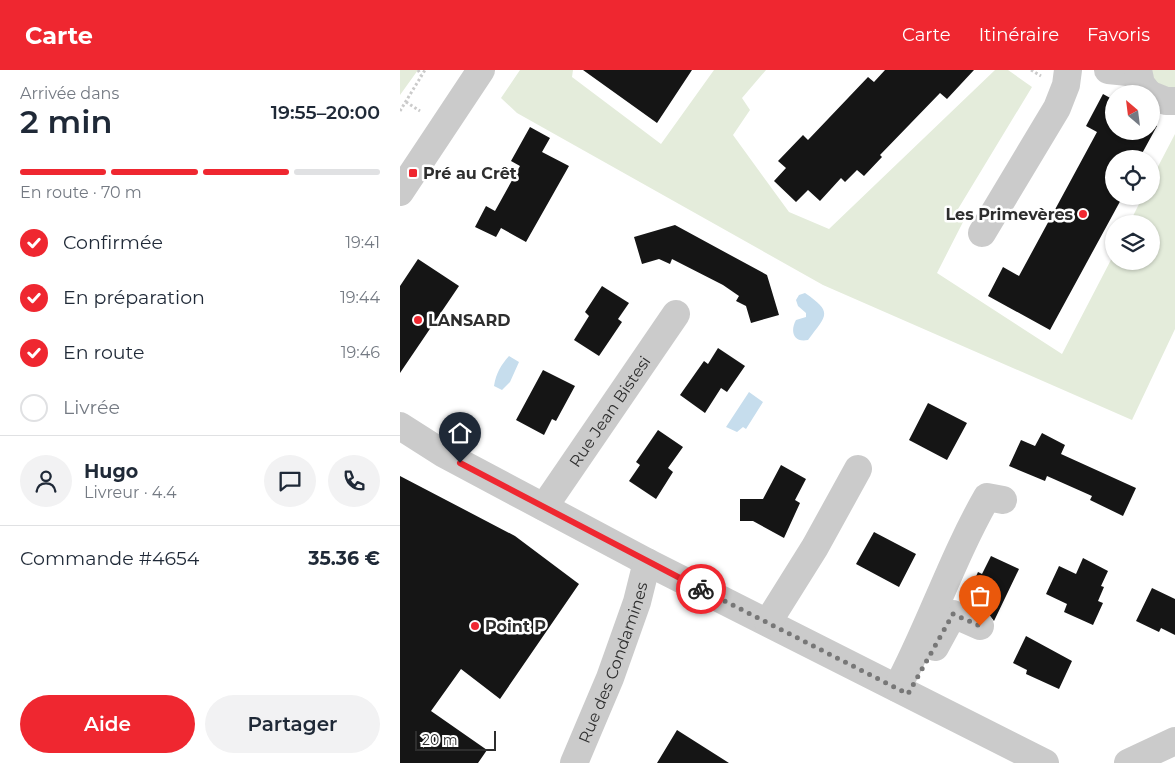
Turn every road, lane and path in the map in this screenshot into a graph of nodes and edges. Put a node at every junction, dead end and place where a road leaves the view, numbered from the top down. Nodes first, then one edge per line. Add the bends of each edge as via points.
1 (418, 70) edge
2 (425, 70) edge
3 (481, 70) edge
4 (1068, 70) edge
5 (1108, 70) edge
6 (421, 75) junction
7 (1144, 83) edge
8 (1175, 101) edge
9 (400, 111) edge
10 (400, 192) edge
11 (982, 233) dead end
12 (676, 314) dead end
13 (400, 426) edge
14 (858, 469) dead end
15 (1003, 500) dead end
16 (544, 507) junction
17 (647, 562) junction
18 (768, 622) junction
19 (980, 626) dead end
20 (903, 691) junction
21 (1166, 750) edge
22 (574, 763) edge
23 (1045, 763) edge
24 (1128, 763) edge

1 - 6 path
2 - 6 path
3 - 10 street
4 - 11 street via 1057,108
5 - 7 street
6 - 9 path
7 - 8 street via 1166,102
12 - 16 street, Rue Jean Bistesi
13 - 16 street via 444,454
14 - 18 street
15 - 20 street via 987,497 967,530
16 - 17 street
17 - 18 street
17 - 22 street, Rue des Condamines via 637,602 610,678
18 - 20 street
19 - 20 street via 953,614
20 - 23 street
21 - 24 street

